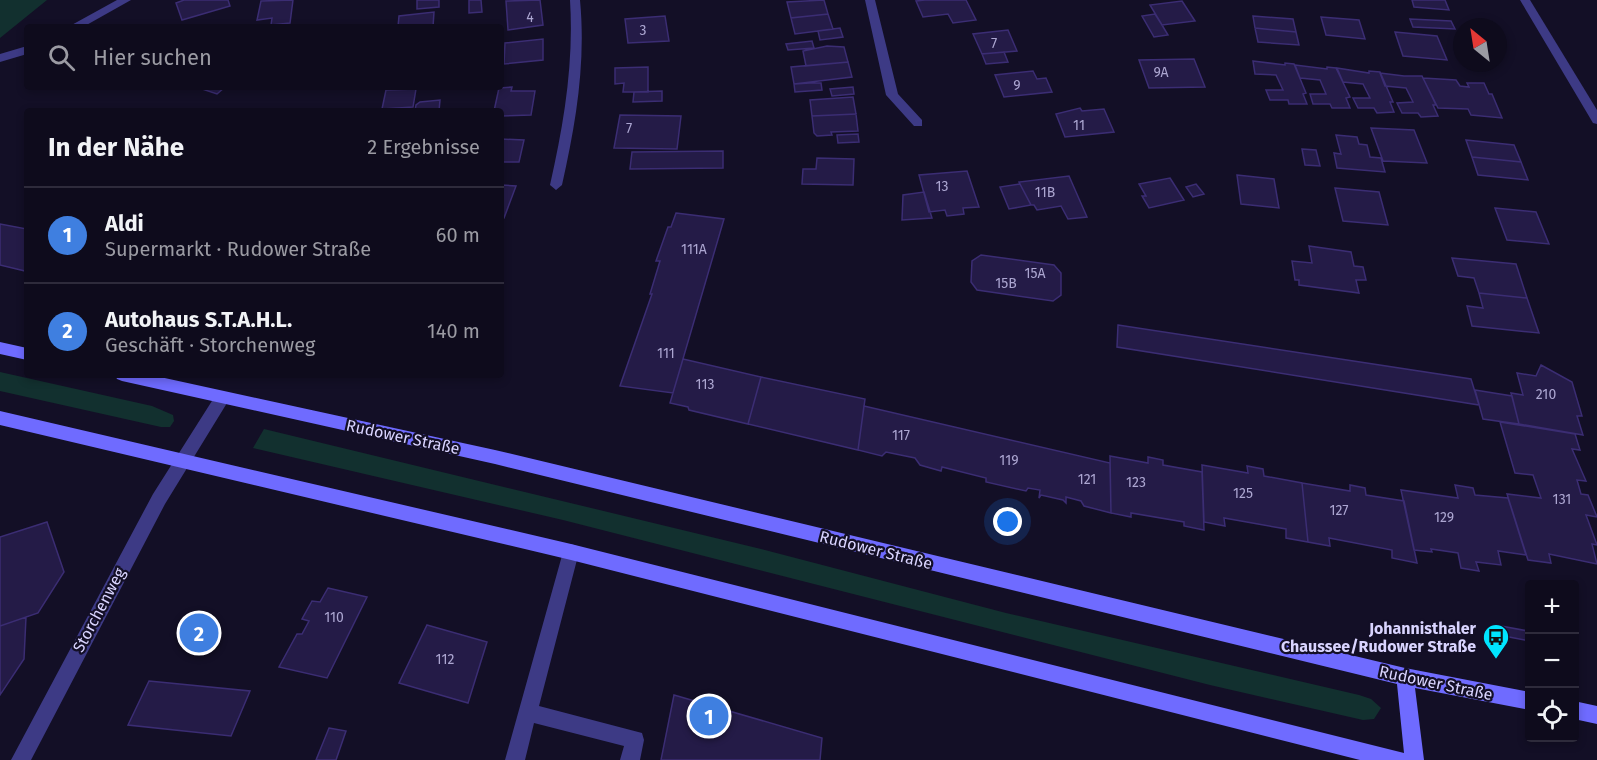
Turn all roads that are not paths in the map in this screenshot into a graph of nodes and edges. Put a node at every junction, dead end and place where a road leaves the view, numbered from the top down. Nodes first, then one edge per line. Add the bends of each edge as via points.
1 (126, 0) edge
2 (575, 0) edge
3 (870, 0) edge
4 (1525, 0) edge
5 (80, 24) edge
6 (24, 51) edge
7 (0, 58) edge
8 (1597, 120) edge
9 (918, 123) dead end
10 (556, 185) dead end
11 (0, 348) edge
12 (24, 353) edge
13 (135, 378) edge
14 (222, 398) junction
15 (0, 418) edge
16 (181, 462) junction
17 (571, 552) junction
18 (1405, 677) junction
19 (1525, 700) edge
20 (1579, 711) edge
21 (528, 712) junction
22 (1597, 715) edge
23 (21, 760) edge
24 (515, 760) edge
25 (630, 760) edge
26 (1398, 760) edge
27 (1414, 760) edge

1 - 5 street
2 - 10 street via 576,84
3 - 9 street via 891,95
4 - 8 street
6 - 7 street
11 - 12 main road
13 - 14 main road, Rudower Straße
14 - 16 street
14 - 18 main road, Rudower Straße via 495,457
15 - 16 main road
16 - 17 main road
16 - 23 street, Storchenweg
17 - 21 street
17 - 26 main road
18 - 19 main road, Rudower Straße
18 - 27 main road
20 - 22 main road
21 - 24 street
21 - 25 street via 635,740

